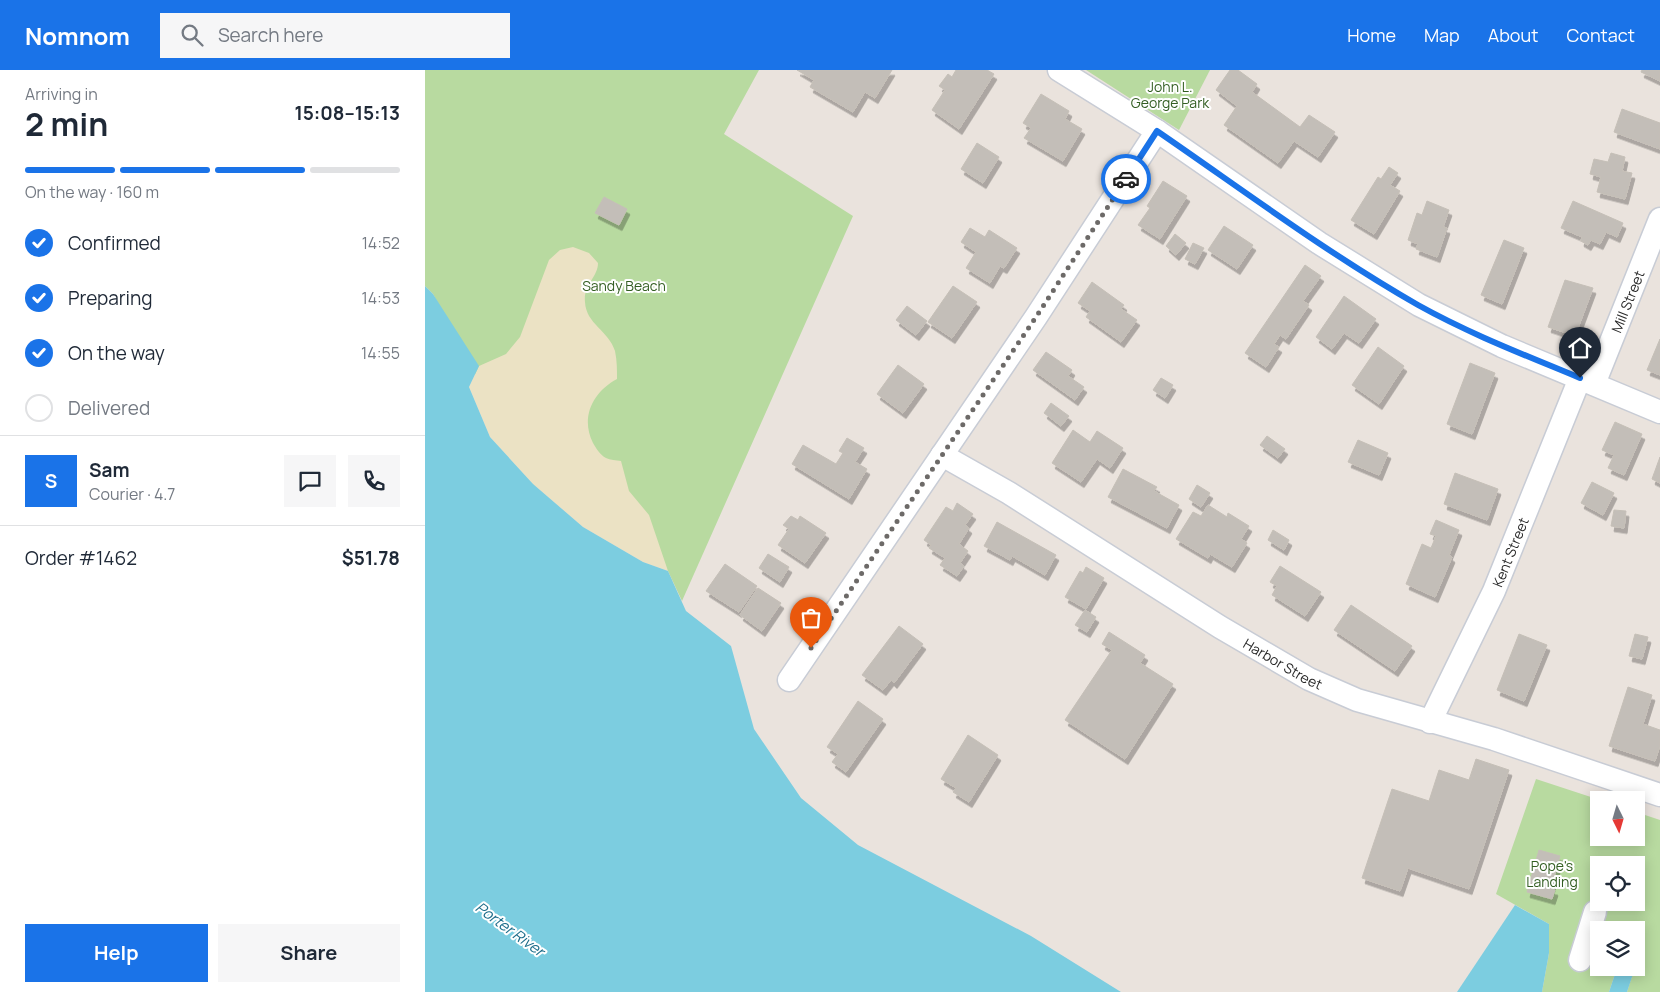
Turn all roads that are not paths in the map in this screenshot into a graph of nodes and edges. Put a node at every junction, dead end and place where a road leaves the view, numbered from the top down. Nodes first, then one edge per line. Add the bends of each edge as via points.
1 (1059, 70) edge
2 (1157, 131) junction
3 (1660, 219) edge
4 (1587, 381) junction
5 (1660, 412) edge
6 (942, 455) junction
7 (789, 680) dead end
8 (1430, 722) junction
9 (1660, 795) edge
10 (1595, 912) dead end
11 (1580, 960) dead end

1 - 2 street
2 - 4 street via 1319,243 1419,305
2 - 6 street
3 - 4 street, Mill Street
4 - 5 street
4 - 8 street, Kent Street via 1494,591
6 - 7 street
6 - 8 street, Harbor Street via 1309,679 1357,700
8 - 9 street, Harbor Street via 1495,739
10 - 11 street

